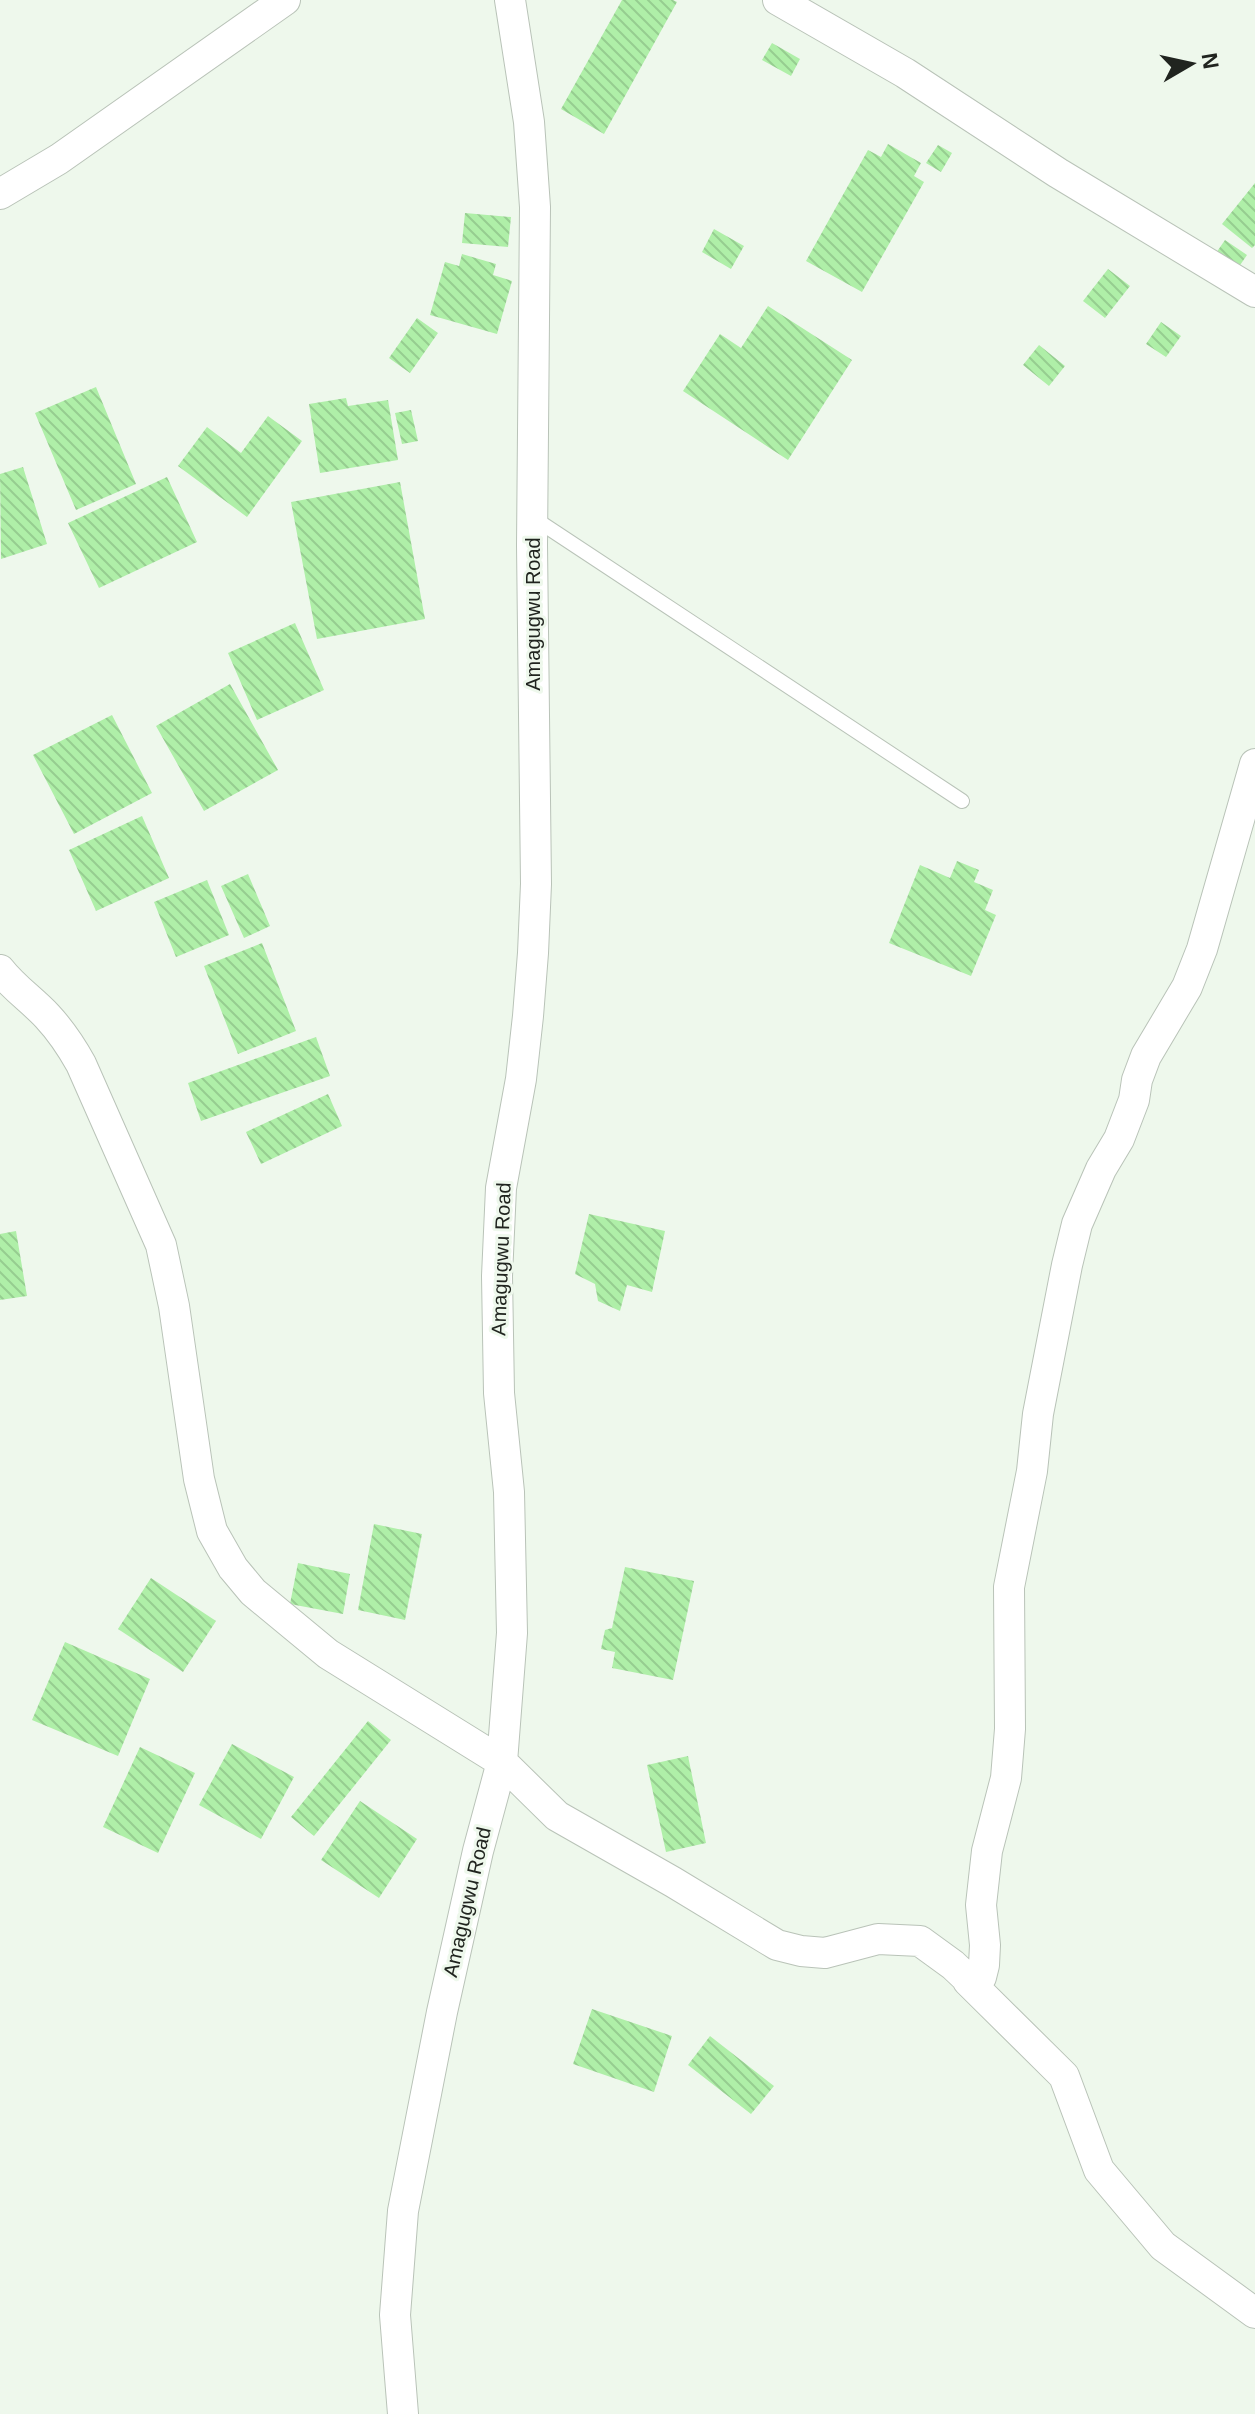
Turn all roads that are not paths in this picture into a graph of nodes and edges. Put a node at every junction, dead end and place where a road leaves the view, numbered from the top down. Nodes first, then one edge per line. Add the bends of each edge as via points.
1 (285, 0) edge
2 (510, 0) edge
3 (778, 0) edge
4 (0, 194) edge
5 (1255, 292) edge
6 (532, 517) junction
7 (1255, 764) edge
8 (962, 801) dead end
9 (4, 983) edge
10 (502, 1762) junction
11 (968, 1981) junction
12 (1255, 2313) edge
13 (403, 2414) edge

1 - 4 street via 59,159
2 - 6 street, Amagugwu Road via 529,122 535,207
3 - 5 street via 905,73
6 - 8 lane
6 - 10 street, Amagugwu Road via 533,953 521,1079 501,1188 497,1276 512,1633
7 - 11 street via 1202,949 1187,987 1146,1056 1119,1139 1077,1224 1067,1265 1009,1587 1010,1729 1006,1778 987,1851 981,1905 984,1965 981,1977
9 - 10 street via 45,1014 67,1039 161,1245 199,1479 212,1531 233,1568 253,1592 328,1654
10 - 11 street via 557,1816 777,1945 825,1953 878,1939 920,1941
10 - 13 street, Amagugwu Road via 442,2012 403,2211 395,2315
11 - 12 street via 1064,2076 1099,2170 1163,2246

